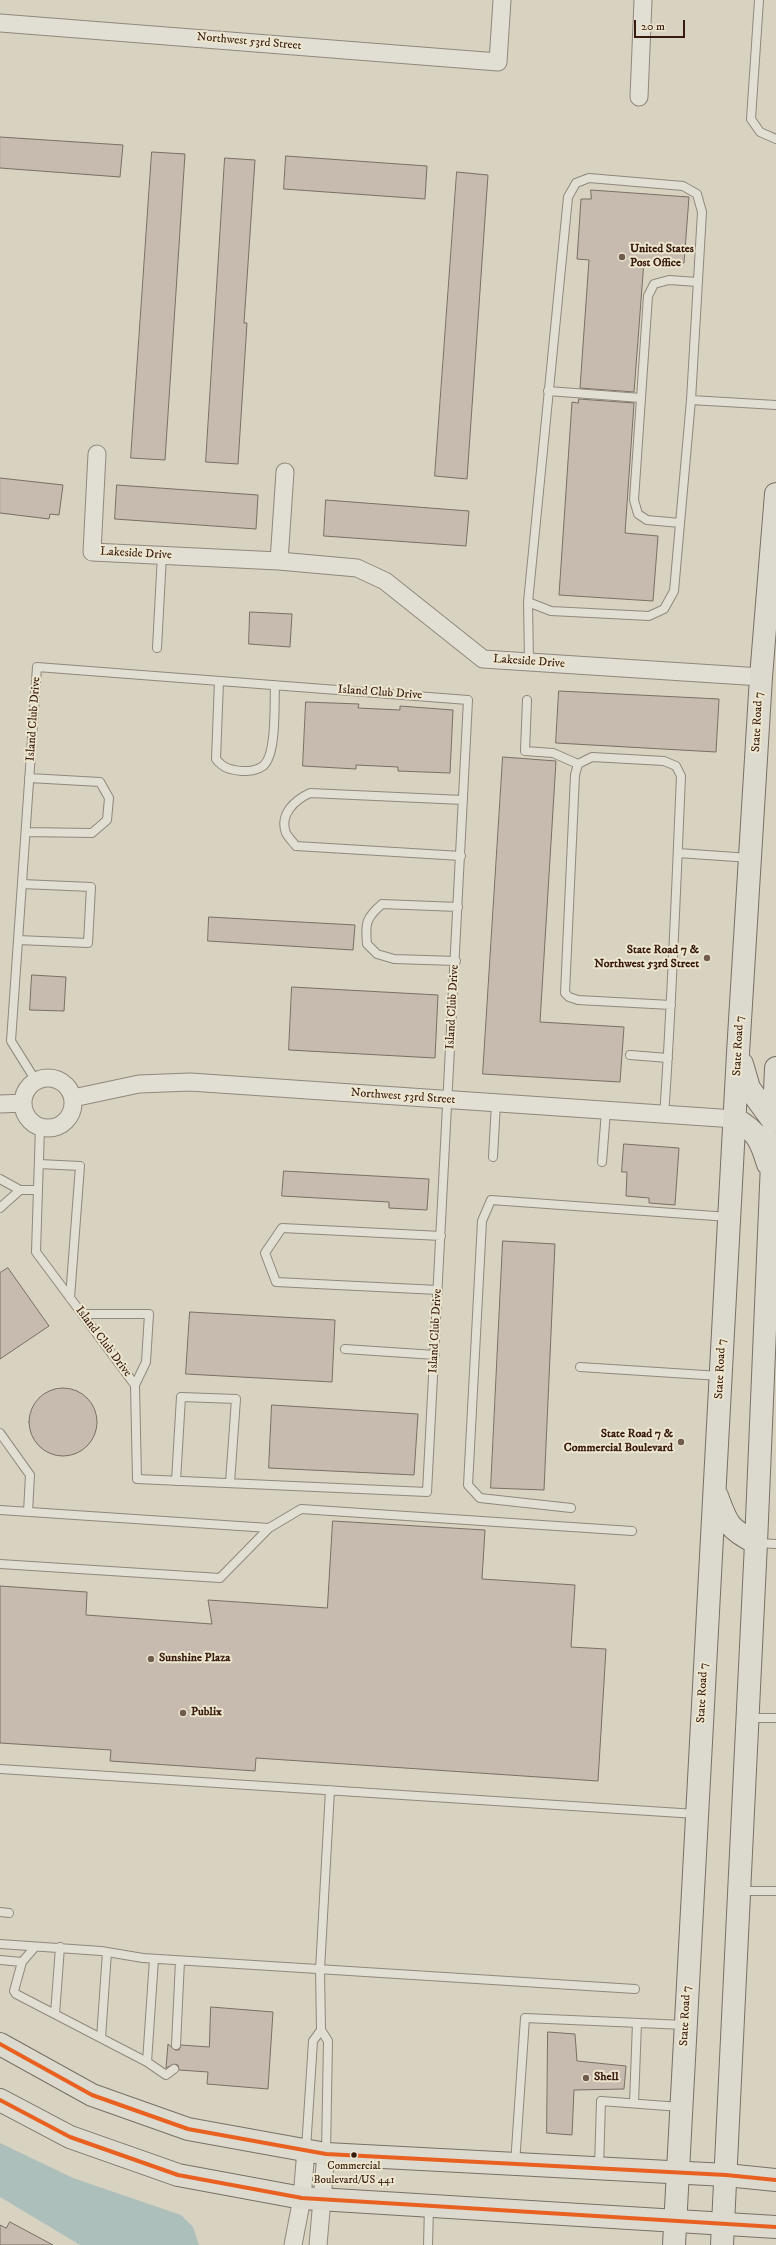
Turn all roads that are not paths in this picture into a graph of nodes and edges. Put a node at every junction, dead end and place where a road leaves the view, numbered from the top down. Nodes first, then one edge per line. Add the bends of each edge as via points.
1 (502, 0) edge
2 (643, 0) edge
3 (759, 0) edge
4 (0, 22) edge
5 (639, 97) dead end
6 (776, 139) edge
7 (698, 282) junction
8 (548, 391) junction
9 (641, 398) junction
10 (691, 400) junction
11 (776, 405) edge
12 (97, 454) dead end
13 (285, 472) dead end
14 (776, 494) edge
15 (680, 523) junction
16 (162, 555) junction
17 (279, 561) junction
18 (528, 602) junction
19 (157, 648) dead end
20 (529, 661) junction
21 (768, 680) edge
22 (219, 681) junction
23 (275, 685) junction
24 (527, 700) dead end
25 (578, 764) junction
26 (29, 778) junction
27 (463, 800) junction
28 (26, 832) junction
29 (678, 853) junction
30 (461, 856) junction
31 (750, 858) junction
32 (22, 884) junction
33 (458, 907) junction
34 (18, 940) junction
35 (456, 961) junction
36 (671, 1005) junction
37 (738, 1053) junction
38 (630, 1055) dead end
39 (668, 1058) junction
40 (776, 1068) edge
41 (36, 1081) junction
42 (73, 1098) junction
43 (449, 1100) junction
44 (23, 1103) junction
45 (496, 1103) junction
46 (0, 1104) edge
47 (606, 1111) junction
48 (664, 1116) junction
49 (735, 1119) junction
50 (774, 1121) edge
51 (40, 1127) junction
52 (494, 1157) dead end
53 (602, 1162) dead end
54 (39, 1164) junction
55 (772, 1176) junction
56 (0, 1179) edge
57 (20, 1190) junction
58 (38, 1190) junction
59 (0, 1208) edge
60 (730, 1217) junction
61 (441, 1236) junction
62 (438, 1290) junction
63 (70, 1298) junction
64 (82, 1314) junction
65 (345, 1349) dead end
66 (435, 1354) junction
67 (580, 1367) dead end
68 (721, 1376) junction
69 (135, 1385) junction
70 (0, 1433) edge
71 (176, 1481) junction
72 (230, 1483) junction
73 (714, 1487) junction
74 (572, 1508) dead end
75 (0, 1510) edge
76 (28, 1512) junction
77 (268, 1528) junction
78 (632, 1531) dead end
79 (766, 1544) edge
80 (0, 1564) edge
81 (748, 1718) junction
82 (776, 1718) edge
83 (0, 1769) edge
84 (330, 1790) junction
85 (697, 1814) junction
86 (739, 1891) junction
87 (776, 1891) edge
88 (0, 1944) edge
89 (35, 1947) junction
90 (60, 1947) junction
91 (107, 1952) junction
92 (154, 1959) junction
93 (0, 1960) edge
94 (180, 1961) junction
95 (22, 1962) junction
96 (320, 1970) junction
97 (635, 1989) dead end
98 (56, 2014) junction
99 (637, 2023) junction
100 (685, 2025) junction
101 (321, 2030) junction
102 (101, 2038) junction
103 (0, 2044) edge
104 (176, 2045) dead end
105 (147, 2062) junction
106 (174, 2069) dead end
107 (0, 2100) edge
108 (634, 2103) junction
109 (681, 2107) junction
110 (316, 2152) junction
111 (515, 2164) junction
112 (599, 2169) junction
113 (677, 2173) junction
114 (726, 2175) junction
115 (776, 2180) edge
116 (312, 2199) junction
117 (429, 2206) junction
118 (675, 2220) junction
119 (776, 2228) edge
120 (723, 2234) edge
121 (293, 2245) edge
122 (318, 2245) edge
123 (428, 2245) edge
124 (674, 2245) edge

1 - 4 street, Northwest 53rd Street via 498,62
2 - 5 street
3 - 6 lane via 751,119 760,132
7 - 8 lane via 702,212 697,194 683,186 589,178 576,182 568,197
7 - 9 lane via 669,280 654,284 648,296
7 - 10 lane
8 - 9 lane
8 - 18 lane
9 - 15 lane via 634,500 638,514 647,520
10 - 11 lane
10 - 15 lane
12 - 16 street, Lakeside Drive via 92,552
13 - 17 street
14 - 21 main road, State Road 7
15 - 18 lane via 674,591 664,609 649,616 551,611
16 - 17 street, Lakeside Drive
16 - 19 lane
17 - 20 street, Lakeside Drive via 357,568 385,582 482,659
18 - 20 lane
20 - 21 street, Lakeside Drive
21 - 31 main road, State Road 7
22 - 23 lane, Island Club Drive
22 - 23 lane via 216,758 223,767 252,772 263,766 271,753
22 - 26 lane, Island Club Drive via 38,667
23 - 27 lane, Island Club Drive via 468,700
24 - 25 lane via 525,751 553,753
25 - 29 lane via 592,757 664,761 676,766 681,776
25 - 36 lane via 575,775 566,993 578,1000
26 - 28 lane, Island Club Drive
26 - 28 lane via 100,782 110,798 107,820 92,833
27 - 30 lane, Island Club Drive
27 - 30 lane via 310,792 296,800 286,814 286,833 296,846
28 - 32 lane, Island Club Drive
29 - 31 lane
29 - 36 lane
30 - 33 lane, Island Club Drive
31 - 37 main road, State Road 7
32 - 34 lane, Island Club Drive
32 - 34 lane via 90,887 88,943
33 - 35 lane, Island Club Drive
33 - 35 lane via 382,904 370,914 366,928 367,944 377,954 394,959
34 - 41 lane, Island Club Drive via 11,1041
35 - 43 lane, Island Club Drive
36 - 39 lane
37 - 49 main road, State Road 7
37 - 50 main road via 749,1088
38 - 39 lane
39 - 48 lane
40 - 50 main road
41 - 42 street via 44,1078 56,1079 67,1086
41 - 44 street via 29,1087
42 - 43 street, Northwest 53rd Street via 139,1084 190,1082
42 - 51 street via 72,1111 65,1122 57,1126
43 - 45 street, Northwest 53rd Street
43 - 61 lane, Island Club Drive
44 - 46 street
44 - 51 street via 28,1119
45 - 47 street, Northwest 53rd Street
45 - 52 lane
47 - 48 street, Northwest 53rd Street
47 - 53 lane
48 - 49 street, Northwest 53rd Street
49 - 55 main road via 751,1128 762,1144
49 - 60 main road, State Road 7
50 - 55 main road
51 - 54 lane, Island Club Drive
54 - 58 lane, Island Club Drive
54 - 63 lane via 80,1166
55 - 79 main road via 766,1387
56 - 57 lane
57 - 58 lane
57 - 59 lane
58 - 63 lane, Island Club Drive via 36,1252
60 - 68 main road, State Road 7
60 - 74 lane via 491,1200 482,1221 468,1485 480,1498
61 - 62 lane, Island Club Drive
61 - 62 lane via 282,1228 265,1253 276,1282
62 - 66 lane, Island Club Drive
63 - 64 lane, Island Club Drive
64 - 69 lane, Island Club Drive
64 - 69 lane via 149,1314 146,1362
65 - 66 lane
66 - 72 lane, Island Club Drive via 427,1492
67 - 68 lane
68 - 73 main road, State Road 7
69 - 71 lane, Island Club Drive via 137,1479
70 - 76 lane via 30,1475
71 - 72 lane, Island Club Drive
71 - 72 lane via 181,1397 236,1399
73 - 79 main road via 726,1520 737,1533
73 - 85 main road, State Road 7
75 - 76 lane
76 - 77 lane
77 - 78 lane via 301,1509
77 - 80 lane via 220,1578
79 - 81 main road
81 - 82 lane
81 - 86 main road
83 - 84 lane
84 - 85 lane
84 - 96 lane
85 - 100 main road, State Road 7
86 - 87 lane
86 - 114 main road
88 - 89 lane
89 - 90 lane
89 - 95 lane
90 - 91 lane
90 - 98 lane
91 - 92 lane
91 - 102 lane
92 - 94 lane
92 - 105 lane
93 - 95 lane
94 - 96 lane
94 - 104 lane
95 - 98 lane via 14,1993
96 - 97 lane
96 - 101 lane
98 - 102 lane
99 - 100 lane
99 - 108 lane
99 - 111 lane via 525,2018
100 - 109 main road, State Road 7
101 - 110 lane via 313,2041
101 - 110 lane via 328,2041
102 - 105 lane
103 - 110 main road via 92,2095 188,2129
105 - 106 lane via 166,2075
107 - 116 main road via 70,2137 178,2176
108 - 109 lane
108 - 112 lane via 601,2101
109 - 113 main road, State Road 7
110 - 111 main road
110 - 116 street
111 - 112 main road
112 - 113 main road
113 - 114 main road
113 - 118 main road, State Road 7
114 - 115 main road
114 - 120 main road
116 - 117 main road
116 - 121 street
116 - 122 street
117 - 118 main road
117 - 123 lane
118 - 120 main road
118 - 124 main road, State Road 7
119 - 120 main road

